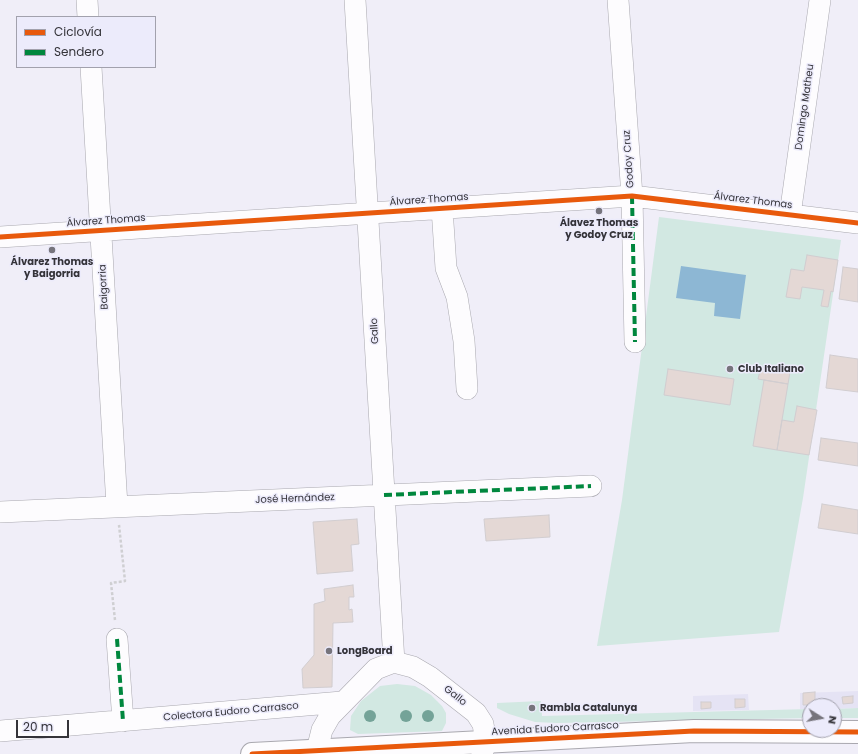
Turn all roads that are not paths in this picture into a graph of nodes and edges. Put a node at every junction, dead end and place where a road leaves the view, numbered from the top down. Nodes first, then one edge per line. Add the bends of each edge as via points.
1 (87, 0) edge
2 (355, 0) edge
3 (618, 0) edge
4 (820, 0) edge
5 (88, 16) edge
6 (91, 68) edge
7 (632, 196) junction
8 (442, 208) junction
9 (368, 213) junction
10 (790, 215) junction
11 (858, 223) edge
12 (100, 231) junction
13 (0, 237) edge
14 (635, 342) dead end
15 (467, 389) dead end
16 (591, 486) dead end
17 (384, 495) junction
18 (117, 506) junction
19 (0, 512) edge
20 (117, 639) road end
21 (394, 662) junction
22 (342, 702) junction
23 (123, 721) junction
24 (0, 731) edge
25 (858, 732) edge
26 (484, 748) edge
27 (315, 752) edge
28 (252, 754) edge

1 - 5 street
2 - 9 street, Gallo
3 - 7 street, Godoy Cruz
4 - 10 street, Domingo Matheu
6 - 12 street, Baigorria
7 - 8 street, Álvarez Thomas
7 - 10 street, Álvarez Thomas
7 - 14 street, Godoy Cruz
8 - 9 street, Álvarez Thomas
8 - 15 street via 446,268 457,297 464,341
9 - 12 street, Álvarez Thomas
9 - 17 street, Gallo
10 - 11 street, Álvarez Thomas
12 - 13 street, Álvarez Thomas
12 - 18 street, Baigorria
16 - 17 street, José Hernández
17 - 18 street, José Hernández
17 - 21 street, Gallo
18 - 19 street, José Hernández
20 - 23 street
21 - 22 street via 376,669
21 - 26 street, Gallo via 413,667 430,677 476,713 483,724
22 - 23 street, Colectora Eudoro Carrasco
22 - 27 street via 322,730
23 - 24 street, Colectora Eudoro Carrasco
25 - 26 main road, Avenida Eudoro Carrasco via 694,731
26 - 27 main road, Avenida Eudoro Carrasco
27 - 28 main road, Avenida Eudoro Carrasco

